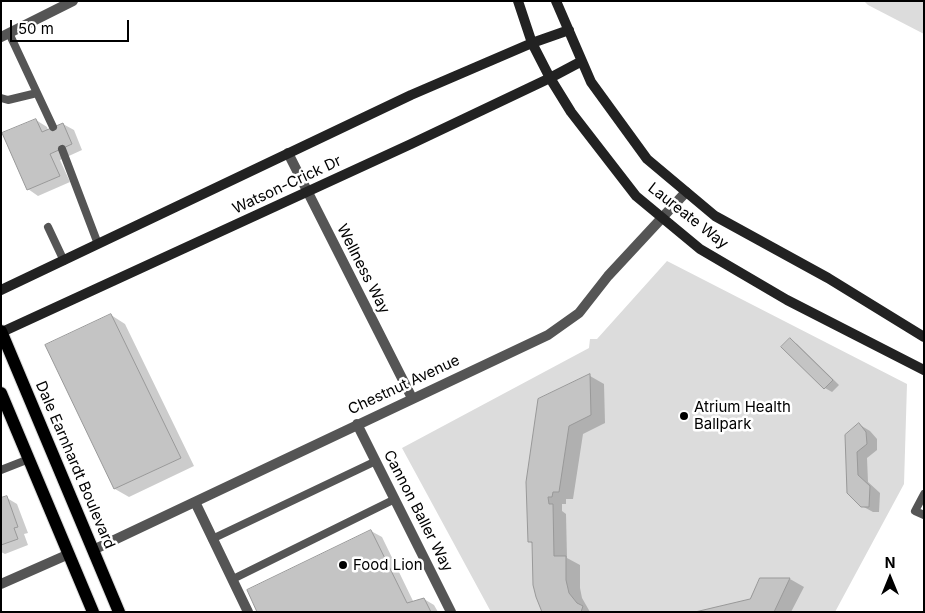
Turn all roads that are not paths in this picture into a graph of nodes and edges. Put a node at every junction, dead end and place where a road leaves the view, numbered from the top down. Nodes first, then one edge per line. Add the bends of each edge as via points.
1 (518, 1) edge
2 (556, 1) edge
3 (71, 2) edge
4 (569, 30) junction
5 (5, 35) edge
6 (532, 42) junction
7 (582, 61) junction
8 (550, 78) junction
9 (37, 94) junction
10 (1, 98) edge
11 (53, 127) dead end
12 (62, 149) dead end
13 (288, 153) junction
14 (307, 192) junction
15 (686, 192) junction
16 (662, 217) junction
17 (48, 227) dead end
18 (98, 244) junction
19 (64, 261) junction
20 (1, 290) edge
21 (1, 332) edge
22 (924, 337) edge
23 (924, 370) edge
24 (1, 393) edge
25 (412, 398) junction
26 (357, 424) junction
27 (29, 459) junction
28 (376, 461) junction
29 (1, 470) edge
30 (924, 494) edge
31 (395, 500) junction
32 (195, 502) junction
33 (924, 515) edge
34 (212, 538) junction
35 (93, 550) junction
36 (69, 554) junction
37 (232, 579) junction
38 (1, 584) edge
39 (94, 612) edge
40 (119, 612) edge
41 (248, 612) edge
42 (451, 612) edge

1 - 6 main road, Laureate Way
2 - 4 main road, Laureate Way
3 - 5 street
4 - 6 main road, Watson-Crick Dr
4 - 7 main road, Laureate Way
5 - 9 lane
6 - 8 main road, Laureate Way
6 - 13 main road, Watson-Crick Dr via 410,94
7 - 8 main road, Watson-Crick Dr
7 - 15 main road, Laureate Way via 591,82 647,159
8 - 14 main road, Watson-Crick Dr
8 - 16 main road, Laureate Way via 571,112 636,196
9 - 10 lane via 8,100
9 - 11 lane
12 - 18 lane
13 - 14 street, Wellness Way
13 - 18 main road, Watson-Crick Dr
14 - 21 main road, Watson-Crick Dr
14 - 25 street, Wellness Way
15 - 16 street, Chestnut Avenue
15 - 22 main road, Laureate Way via 715,216 828,278
16 - 23 main road, Laureate Way via 700,249 787,300
16 - 25 street, Chestnut Avenue via 579,313 548,335
17 - 19 lane
18 - 19 main road, Watson-Crick Dr
19 - 20 main road, Watson-Crick Dr
21 - 35 main road, Dale Earnhardt Boulevard
24 - 27 main road
25 - 26 street, Chestnut Avenue
26 - 28 street, Cannon Baller Way
26 - 32 street, Chestnut Avenue
27 - 29 lane
27 - 36 main road
28 - 31 street, Cannon Baller Way
28 - 34 lane
30 - 33 lane via 915,511
31 - 37 lane
31 - 42 street, Cannon Baller Way
32 - 34 street
32 - 35 street, Chestnut Avenue
34 - 37 street
35 - 40 main road, Dale Earnhardt Boulevard
36 - 38 street
36 - 39 main road
37 - 41 street

